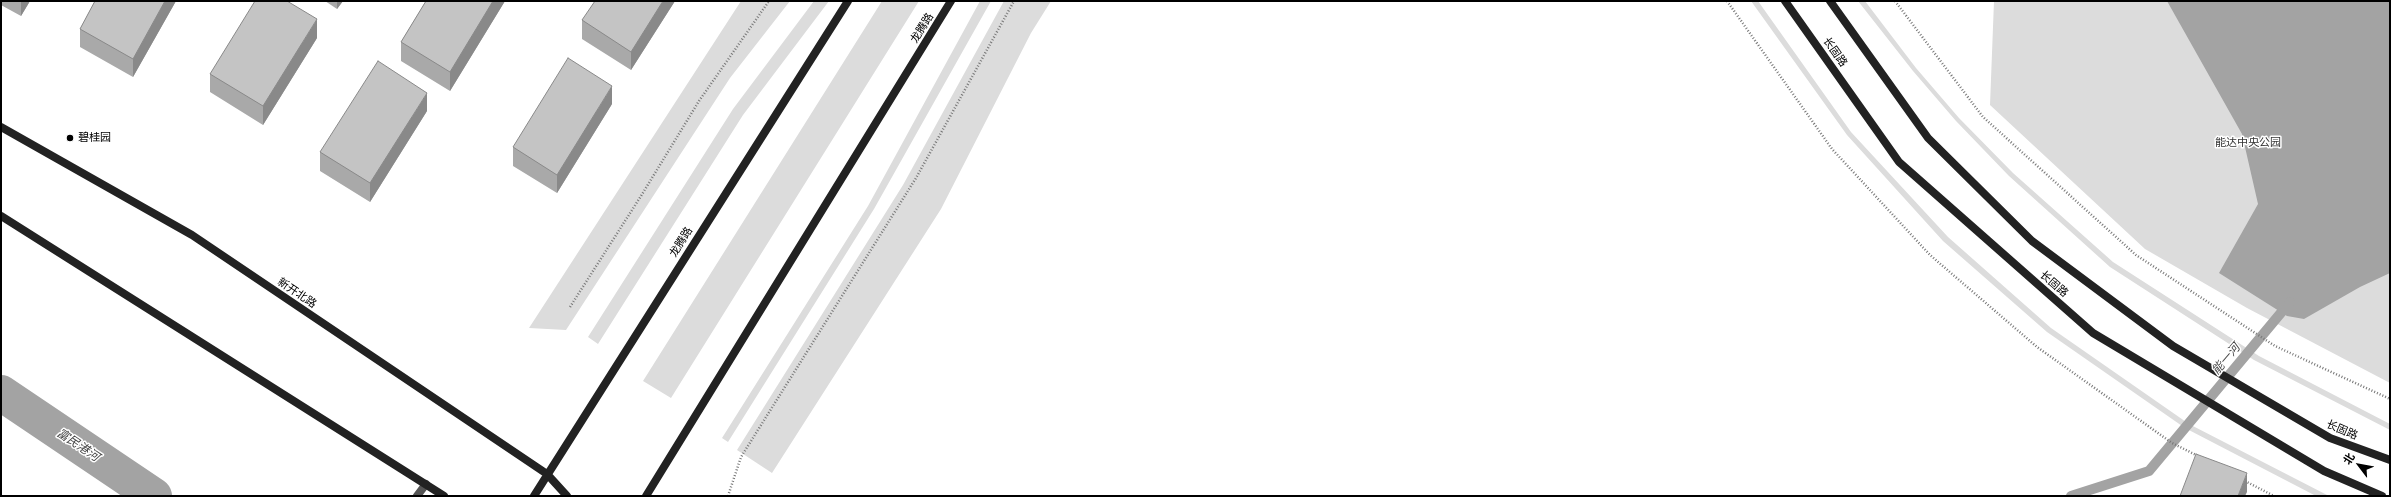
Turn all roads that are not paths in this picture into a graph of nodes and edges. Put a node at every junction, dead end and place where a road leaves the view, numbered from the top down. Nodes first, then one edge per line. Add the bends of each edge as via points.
1 (848, 1) edge
2 (952, 1) edge
3 (1785, 1) edge
4 (1830, 1) edge
5 (1, 127) edge
6 (1, 216) edge
7 (2390, 460) edge
8 (547, 474) junction
9 (426, 484) junction
10 (417, 496) edge
11 (444, 496) edge
12 (534, 496) edge
13 (567, 496) edge
14 (646, 496) edge
15 (2382, 496) edge

1 - 8 main road, 龙腾路
2 - 14 main road, 龙腾路
3 - 15 main road, 长固路 via 1899,162 2093,333 2324,471
4 - 7 main road, 长固路 via 1928,138 2032,241 2173,346 2330,438
5 - 8 main road, 新开北路 via 192,235
6 - 9 main road
8 - 12 main road, 龙腾路
8 - 13 main road, 新开北路
9 - 10 street
9 - 11 main road

